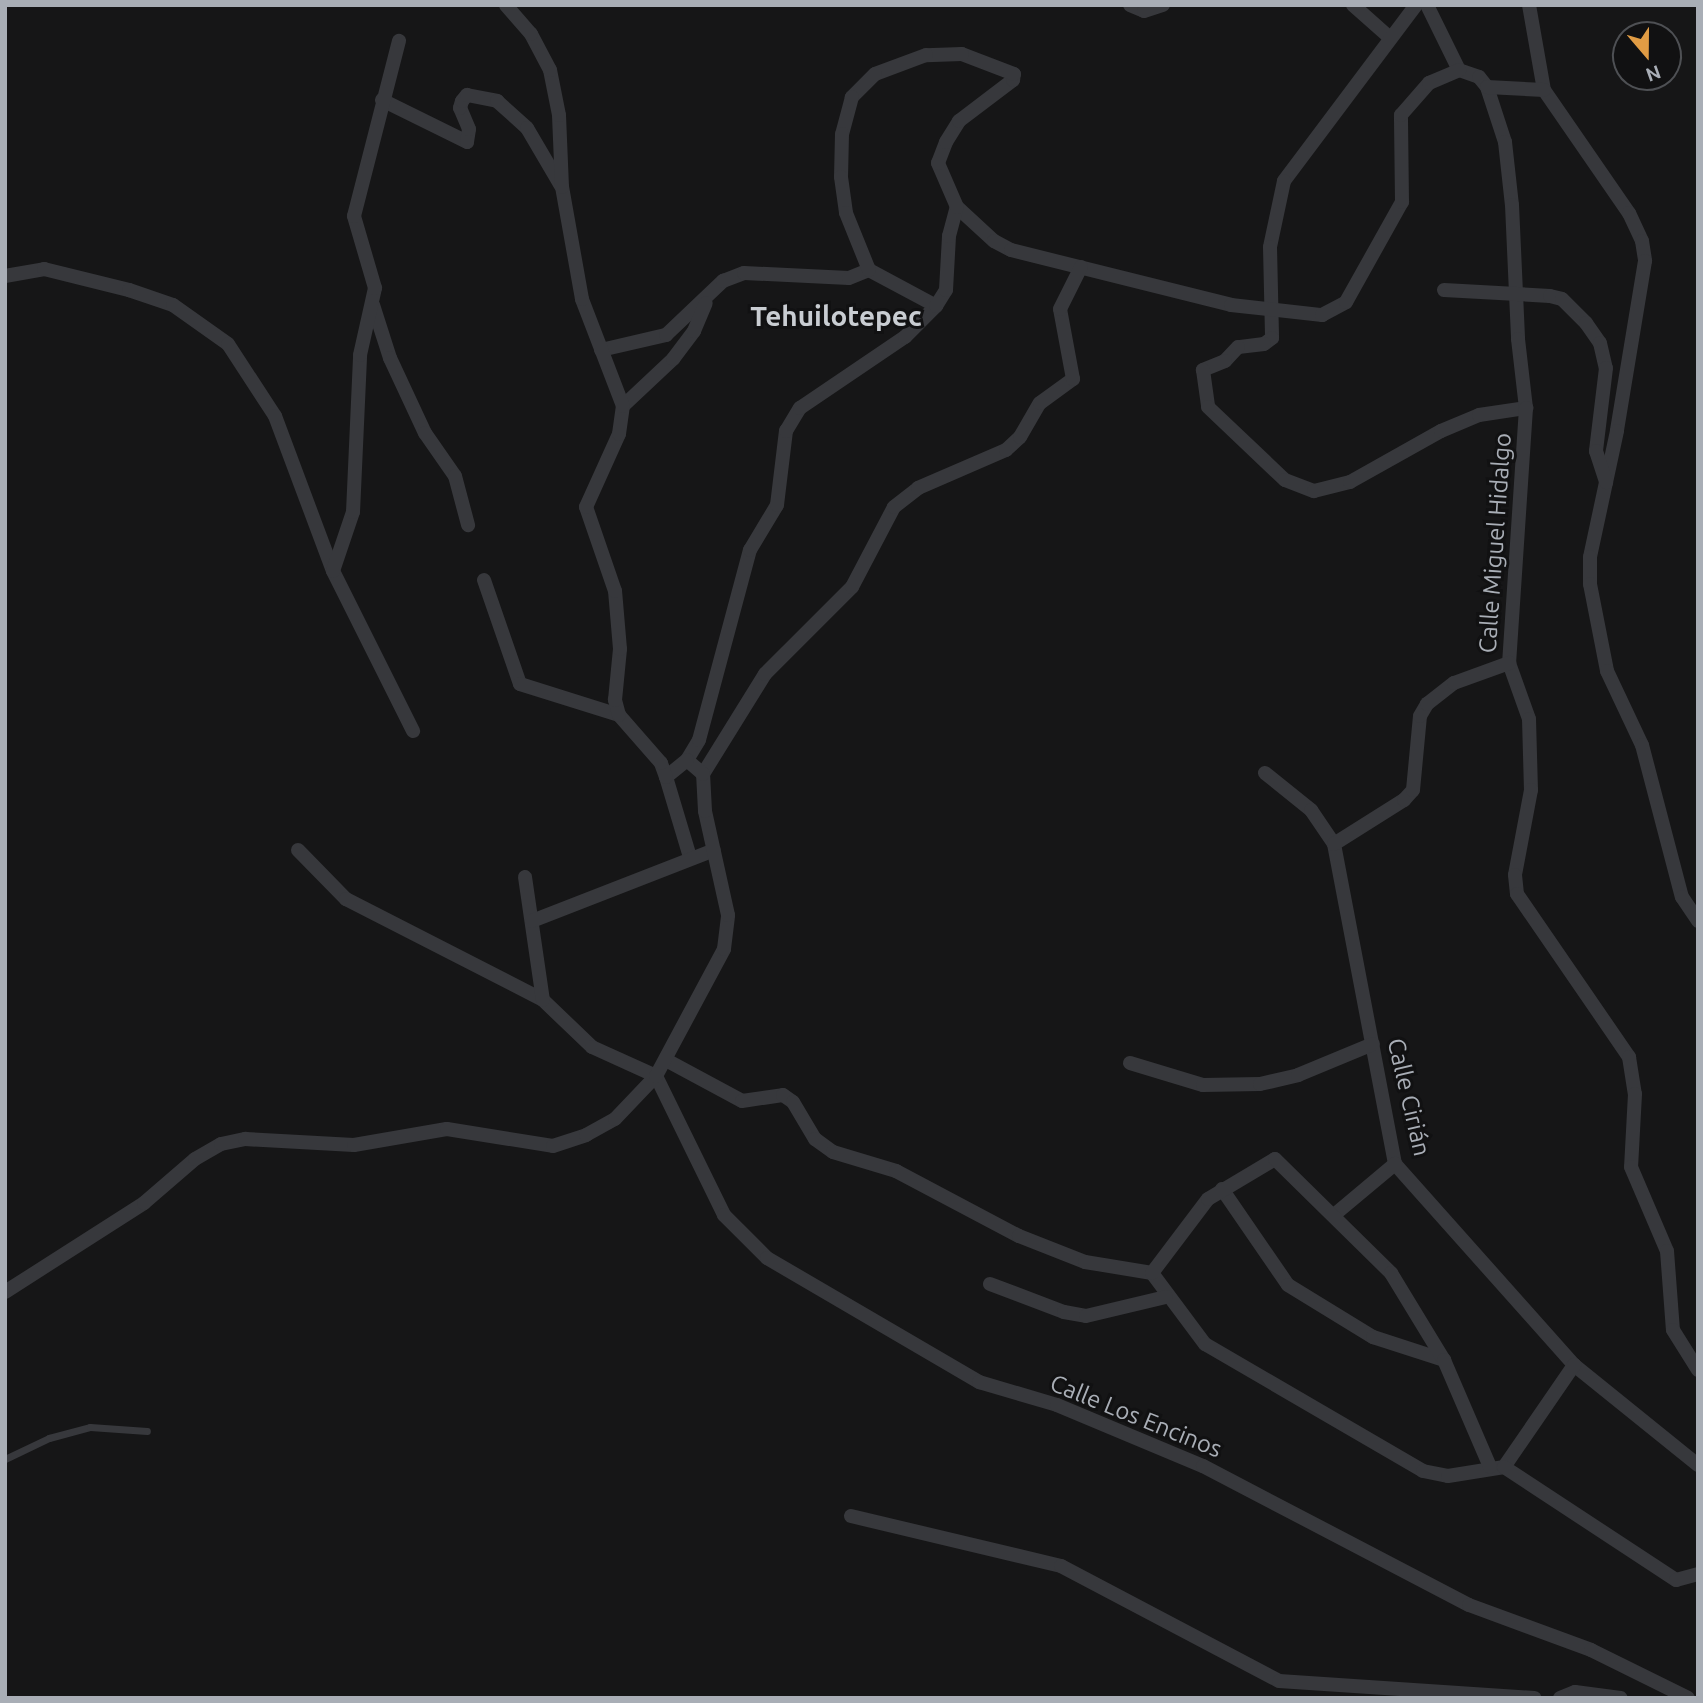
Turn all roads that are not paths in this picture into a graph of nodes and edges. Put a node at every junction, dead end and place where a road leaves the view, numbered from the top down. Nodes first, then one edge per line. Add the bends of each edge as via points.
1 (506, 5) edge
2 (1130, 5) edge
3 (1163, 5) edge
4 (1353, 5) edge
5 (1416, 5) edge
6 (1427, 5) edge
7 (1529, 5) edge
8 (1389, 37) junction
9 (399, 41) dead end
10 (1459, 70) junction
11 (1487, 87) junction
12 (1544, 90) junction
13 (382, 100) junction
14 (562, 187) junction
15 (957, 207) junction
16 (1081, 267) junction
17 (869, 270) junction
18 (5, 276) edge
19 (1444, 290) dead end
20 (1516, 293) junction
21 (709, 295) junction
22 (372, 304) junction
23 (936, 306) junction
24 (1269, 311) junction
25 (601, 350) junction
26 (623, 405) junction
27 (1526, 408) junction
28 (1607, 483) junction
29 (468, 525) dead end
30 (333, 571) junction
31 (484, 580) dead end
32 (1509, 663) junction
33 (619, 715) junction
34 (413, 731) dead end
35 (687, 760) junction
36 (1265, 773) dead end
37 (703, 774) junction
38 (666, 777) junction
39 (1334, 844) junction
40 (298, 850) dead end
41 (714, 850) junction
42 (690, 857) junction
43 (526, 877) dead end
44 (531, 921) junction
45 (1698, 921) edge
46 (542, 1000) junction
47 (1373, 1044) junction
48 (666, 1060) junction
49 (1130, 1063) dead end
50 (656, 1076) junction
51 (1395, 1164) junction
52 (1222, 1189) junction
53 (1334, 1215) junction
54 (1152, 1273) junction
55 (990, 1284) dead end
56 (5, 1292) edge
57 (1166, 1297) junction
58 (1444, 1360) junction
59 (1574, 1364) junction
60 (1698, 1370) edge
61 (147, 1431) dead end
62 (5, 1459) edge
63 (1698, 1465) edge
64 (1497, 1467) junction
65 (851, 1516) dead end
66 (1698, 1574) edge
67 (1461, 1694) edge
68 (1534, 1698) edge
69 (1560, 1698) edge
70 (1621, 1698) edge
71 (1688, 1698) edge

1 - 14 street via 531,34 550,70 559,115
2 - 3 street via 1144,11
4 - 8 street
5 - 8 street
6 - 10 street
7 - 12 street
8 - 24 street via 1284,181 1270,247
9 - 13 street
10 - 11 street via 1479,77
10 - 24 street via 1429,83 1401,115 1402,202 1346,302 1322,315
11 - 12 street
11 - 20 street, Calle Miguel Hidalgo via 1505,142
12 - 28 street via 1629,213 1642,241 1645,261
13 - 14 street via 467,142 469,129 460,108 462,101 467,95 497,101 527,128
13 - 22 street via 354,216 373,273
14 - 25 street via 582,299
15 - 16 street via 994,241 1011,250
15 - 17 street via 938,163 946,142 977,105 1015,77 1010,71 962,54 926,55 876,74 852,97 842,134 846,213
15 - 23 street via 949,236 946,290
16 - 24 street
16 - 37 street via 1060,309 1073,379 1040,403 1020,437 1006,450 918,488 894,506 852,587 765,674
17 - 21 street via 849,278 744,273 723,281
17 - 23 street
18 - 30 street via 44,269 129,290 173,305 228,344 275,416
19 - 20 street
20 - 27 street, Calle Miguel Hidalgo
20 - 28 street via 1562,299 1600,343 1606,368 1595,451
21 - 25 street via 666,335
21 - 26 street via 694,331 673,359
22 - 29 street via 390,358 425,433 455,477
22 - 30 street via 358,381 352,512
23 - 35 street via 905,337 800,408 786,431 777,505 750,550 699,740
24 - 27 street via 1269,342 1238,347 1225,361 1203,370 1208,407 1285,480 1314,491 1350,482 1441,430 1479,415
25 - 26 street
26 - 33 street via 619,434 586,507 615,591
27 - 32 street, Calle Miguel Hidalgo
28 - 45 street via 1590,557 1598,638 1658,794 1682,897
30 - 34 street
31 - 33 street via 520,684
32 - 39 street via 1454,683 1427,704 1420,716 1418,777 1413,790
32 - 60 street, Calle Miguel Hidalgo via 1529,719 1531,790 1515,875 1517,894 1629,1057 1635,1094 1631,1167 1667,1251 1673,1330
33 - 38 street via 661,763
35 - 37 street
35 - 38 street
36 - 39 street, Calle Cirián via 1311,810
37 - 41 street
38 - 42 street
39 - 47 street, Calle Cirián
40 - 46 street via 346,899
41 - 42 street
41 - 48 street via 728,915 724,949
42 - 44 street
43 - 44 street
44 - 46 street
46 - 50 street via 592,1048
47 - 49 street via 1298,1075 1260,1084 1203,1085
47 - 51 street, Calle Cirián
48 - 50 street
48 - 54 street via 742,1101 783,1094 793,1102 815,1139 833,1152 896,1171 1018,1236 1086,1262
50 - 56 street via 615,1119 553,1146 447,1129 354,1144 244,1139 221,1144 195,1159 144,1203
50 - 71 street, Calle Los Encinos via 724,1215 767,1258 979,1382 1058,1405 1203,1466 1469,1605 1591,1650
51 - 53 street
51 - 59 street, Calle Cirián
52 - 53 street via 1275,1159
52 - 54 street via 1195,1212
52 - 58 street via 1288,1285 1373,1337
53 - 58 street via 1391,1273
54 - 57 street
55 - 57 street via 1086,1316
57 - 64 street via 1205,1343 1423,1471 1448,1476
58 - 64 street
59 - 63 street, Calle Cirián
59 - 64 street
61 - 62 lane via 90,1427 49,1438
64 - 66 street via 1676,1580
65 - 67 street via 1061,1566 1279,1681
67 - 68 street
69 - 70 street via 1575,1692

